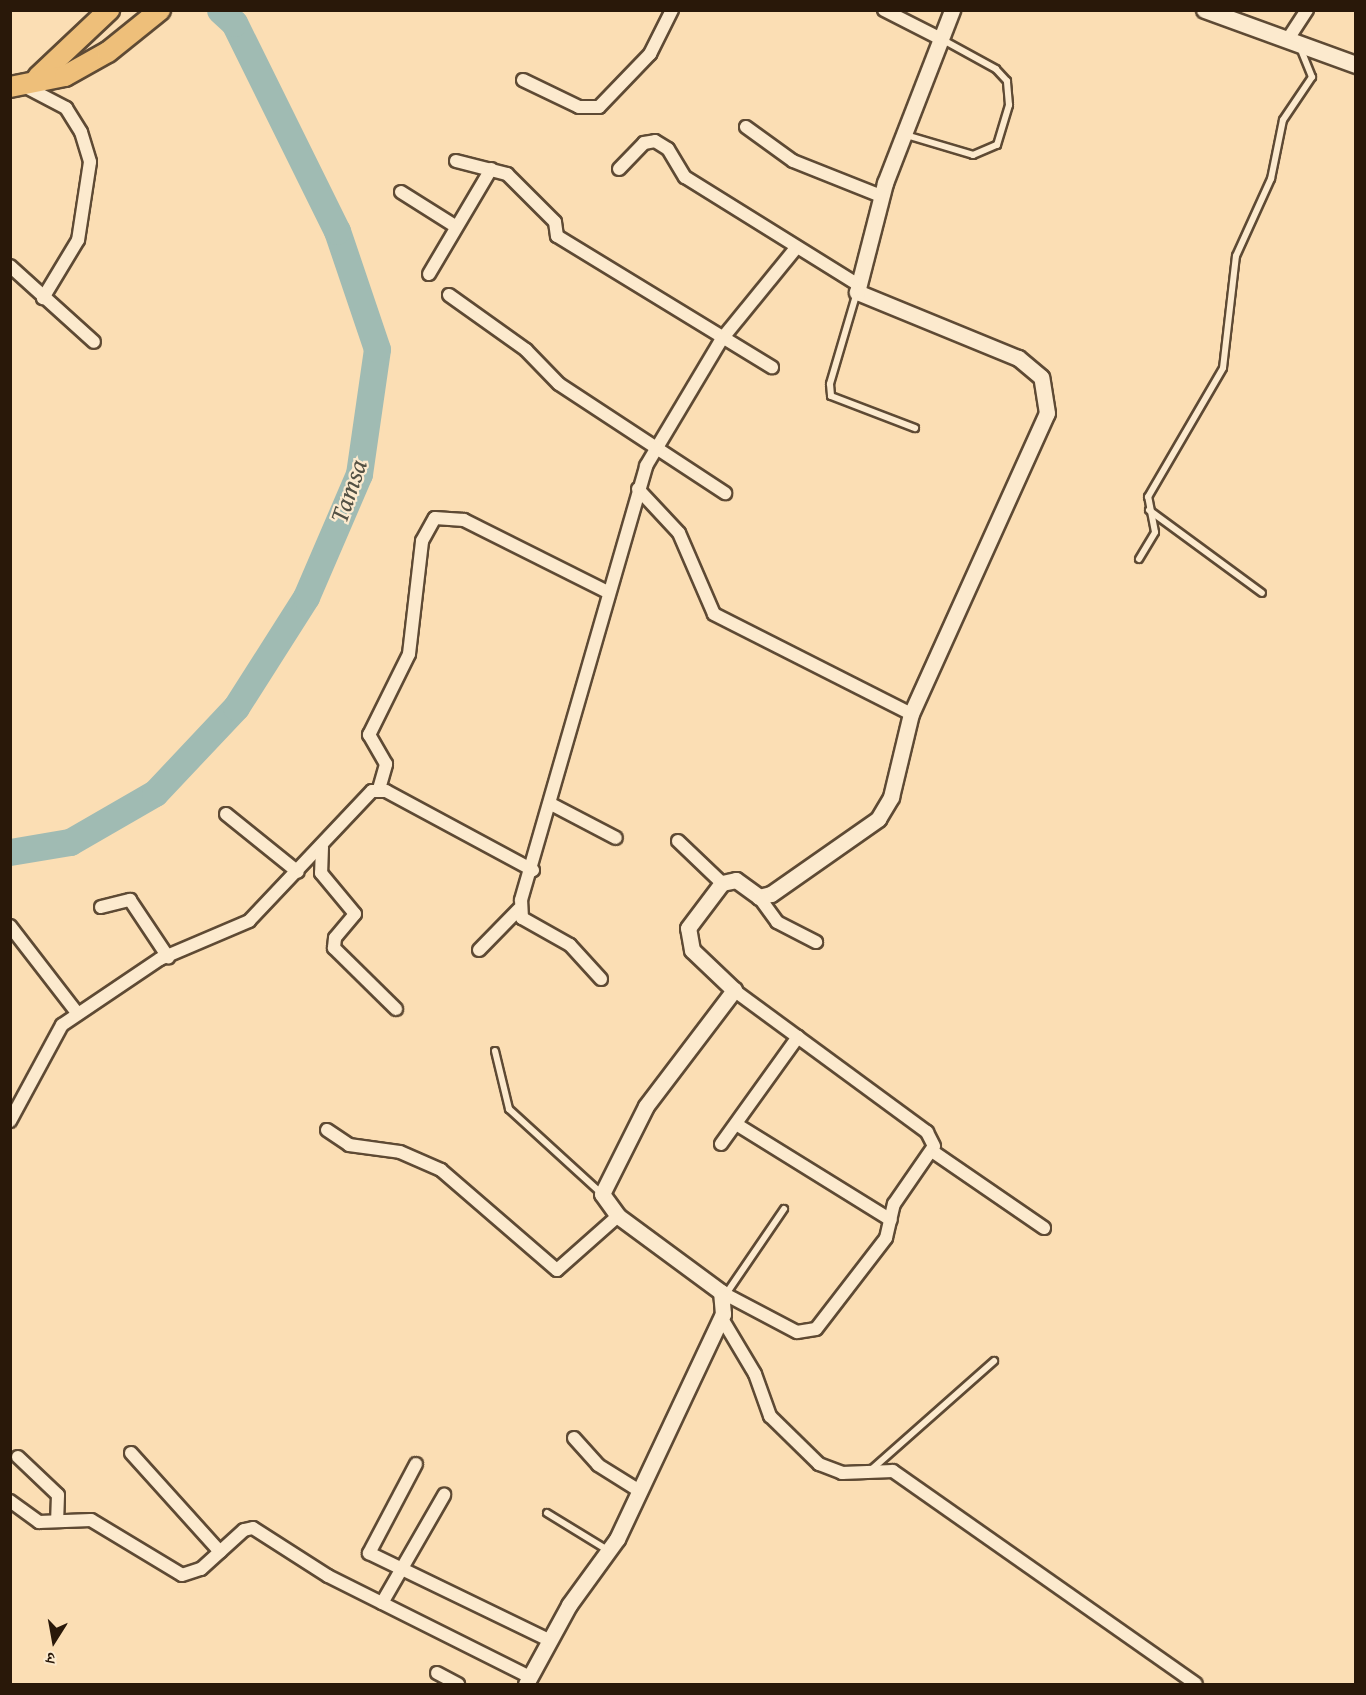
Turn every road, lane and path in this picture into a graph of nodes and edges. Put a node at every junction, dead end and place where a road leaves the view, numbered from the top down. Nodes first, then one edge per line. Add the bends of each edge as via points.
1 (110, 10) edge
2 (160, 10) edge
3 (672, 10) edge
4 (884, 10) edge
5 (952, 10) edge
6 (1205, 10) edge
7 (1307, 10) edge
8 (944, 40) junction
9 (1294, 42) junction
10 (1356, 64) edge
11 (523, 80) dead end
12 (23, 83) edge
13 (746, 127) dead end
14 (905, 135) junction
15 (456, 161) dead end
16 (491, 169) junction
17 (619, 170) dead end
18 (401, 192) dead end
19 (881, 196) junction
20 (455, 226) junction
21 (796, 248) junction
22 (10, 266) edge
23 (429, 274) dead end
24 (857, 288) junction
25 (448, 295) dead end
26 (43, 298) junction
27 (721, 340) junction
28 (94, 342) dead end
29 (772, 367) dead end
30 (915, 428) dead end
31 (657, 445) junction
32 (638, 489) junction
33 (725, 494) dead end
34 (1148, 509) junction
35 (1139, 559) dead end
36 (608, 592) junction
37 (1262, 593) dead end
38 (912, 714) junction
39 (380, 789) junction
40 (550, 804) junction
41 (226, 814) dead end
42 (616, 838) dead end
43 (678, 841) dead end
44 (322, 847) junction
45 (533, 870) junction
46 (298, 872) junction
47 (722, 883) junction
48 (759, 897) junction
49 (101, 907) dead end
50 (519, 909) junction
51 (10, 926) edge
52 (816, 942) dead end
53 (479, 950) dead end
54 (168, 957) junction
55 (601, 979) dead end
56 (734, 990) junction
57 (396, 1009) dead end
58 (78, 1014) junction
59 (798, 1037) junction
60 (495, 1051) dead end
61 (10, 1121) edge
62 (736, 1124) junction
63 (327, 1130) dead end
64 (721, 1144) dead end
65 (932, 1151) junction
66 (602, 1194) junction
67 (784, 1209) dead end
68 (618, 1216) junction
69 (891, 1220) junction
70 (1044, 1228) dead end
71 (723, 1293) junction
72 (722, 1317) junction
73 (994, 1361) dead end
74 (574, 1438) dead end
75 (131, 1453) dead end
76 (18, 1458) dead end
77 (416, 1464) dead end
78 (872, 1468) junction
79 (638, 1490) junction
80 (444, 1495) dead end
81 (10, 1501) edge
82 (547, 1513) dead end
83 (57, 1521) junction
84 (609, 1551) junction
85 (220, 1552) junction
86 (402, 1570) junction
87 (382, 1603) junction
88 (549, 1640) junction
89 (436, 1673) dead end
90 (528, 1681) edge
91 (458, 1684) edge
92 (1196, 1684) edge

1 - 12 highway
2 - 12 highway via 65,76
3 - 11 street via 650,54 599,107 579,107
4 - 8 street
5 - 8 street
6 - 9 main road
7 - 9 street
8 - 14 street
8 - 14 lane via 996,69 1007,81 1009,105 997,145 973,154
9 - 10 main road
9 - 34 lane via 1312,77 1283,120 1271,179 1236,256 1223,368 1152,487
12 - 26 street via 66,108 81,132 90,162 78,240 66,270
13 - 19 street via 793,161
14 - 19 street
15 - 16 street
16 - 20 street
16 - 27 street via 525,186 531,203 556,225 557,236
17 - 21 street via 644,143 655,141 668,149 685,177
18 - 20 street
19 - 24 street
20 - 23 street
21 - 24 street
21 - 27 street
22 - 26 street
24 - 30 lane via 830,384 831,396
24 - 38 street via 1018,358 1041,377 1049,398 1042,425
25 - 31 street via 526,350 559,384
26 - 28 street
27 - 29 street
27 - 31 street
31 - 32 street
31 - 33 street
32 - 36 street
32 - 38 street via 679,533 714,614
34 - 35 lane via 1155,532
34 - 37 lane
36 - 39 street via 464,520 435,518 422,541 409,654 369,735 387,764
36 - 40 street
38 - 48 street via 891,797 878,819 779,889
39 - 44 street via 367,796
39 - 45 street
40 - 42 street
40 - 45 street
41 - 46 street
43 - 47 street
44 - 46 street
44 - 57 street via 321,873 355,914 335,938 334,948
45 - 50 street
46 - 54 street via 244,925
47 - 48 street via 743,882
47 - 56 street via 688,928 687,943
48 - 52 street via 777,922
49 - 54 street via 130,900
50 - 53 street
50 - 55 street via 522,918 570,945
51 - 58 street
54 - 58 street
56 - 59 street
56 - 66 street via 646,1106
58 - 61 street via 51,1039
59 - 62 street
59 - 65 street via 927,1132
60 - 66 lane via 510,1109
62 - 64 street
62 - 69 street
63 - 68 street via 361,1149 400,1152 435,1166 463,1185 516,1239 557,1270
65 - 69 street via 898,1198
65 - 70 street
66 - 68 street
67 - 71 lane
68 - 71 street
69 - 71 street via 886,1238 810,1332 790,1329
71 - 72 street
72 - 78 street via 777,1425 829,1469
72 - 79 street
73 - 78 lane
74 - 79 street via 598,1465
75 - 85 street
76 - 83 street via 58,1495
77 - 86 street via 369,1546 372,1555
78 - 92 street via 906,1480
79 - 84 street
80 - 86 street
81 - 83 street via 28,1518
82 - 84 lane
83 - 85 street via 92,1520 173,1573 196,1573
84 - 88 street
85 - 87 street via 253,1528
86 - 87 street
86 - 88 street
87 - 90 street
88 - 90 street
89 - 91 street

